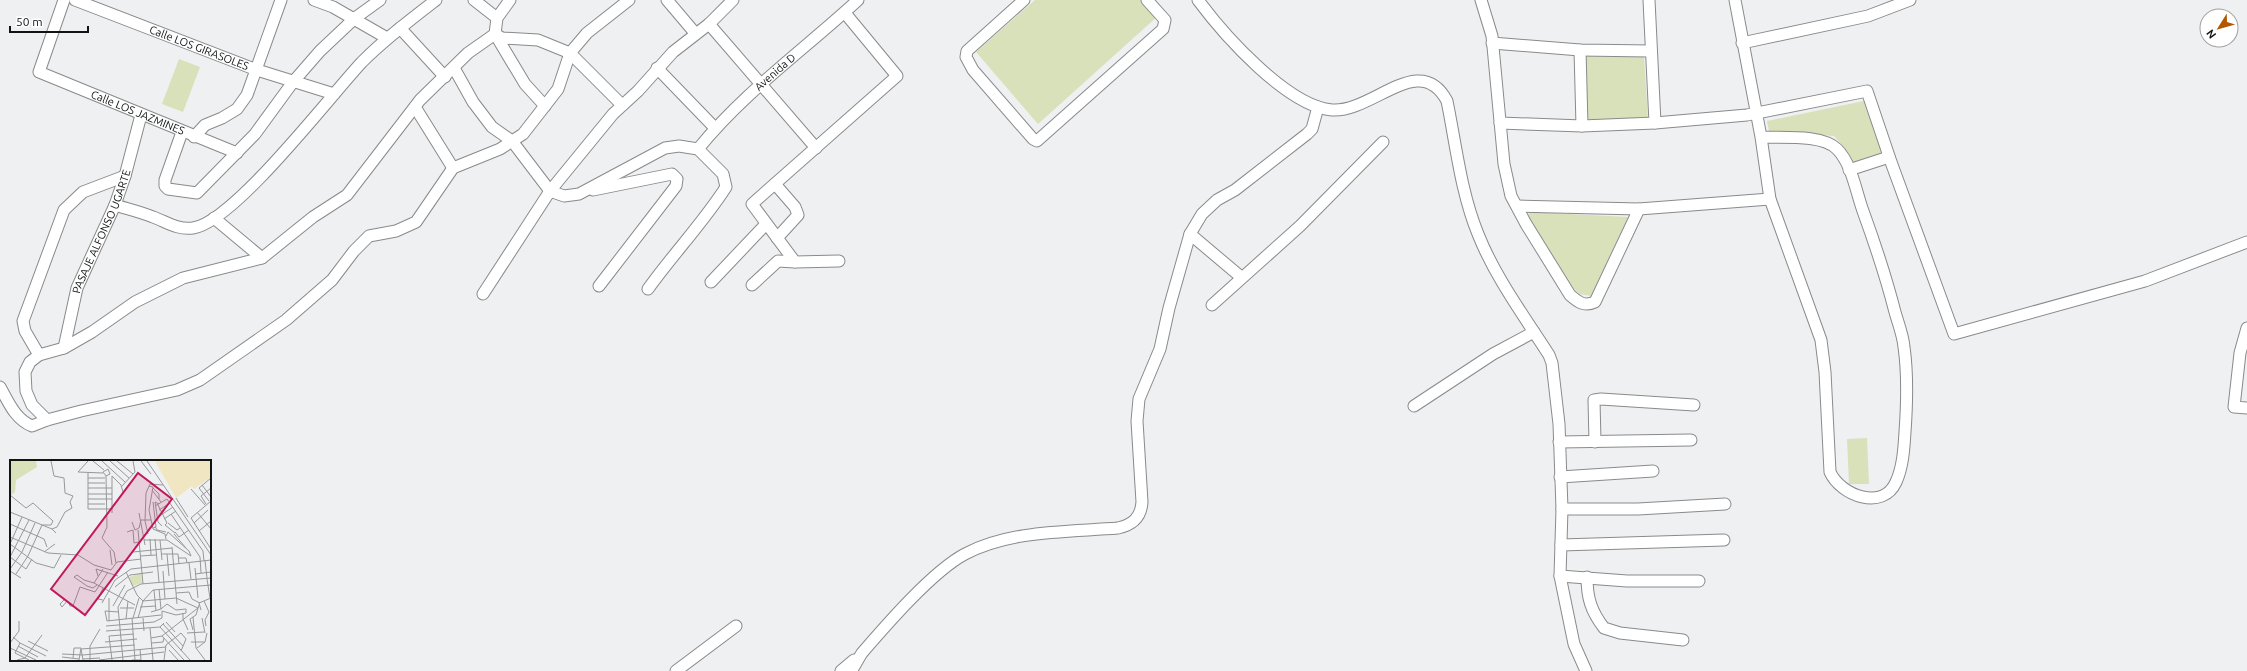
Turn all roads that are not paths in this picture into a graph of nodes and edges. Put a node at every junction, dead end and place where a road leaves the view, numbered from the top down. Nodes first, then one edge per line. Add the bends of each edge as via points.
1 (64, 0) edge
2 (76, 0) edge
3 (282, 0) edge
4 (314, 0) edge
5 (380, 0) edge
6 (436, 0) edge
7 (474, 0) edge
8 (510, 0) edge
9 (629, 0) edge
10 (667, 0) edge
11 (858, 0) edge
12 (1147, 0) edge
13 (1198, 0) edge
14 (1481, 0) edge
15 (1649, 0) edge
16 (1735, 0) edge
17 (1910, 0) edge
18 (730, 1) edge
19 (1022, 1) edge
20 (845, 13) junction
21 (355, 18) junction
22 (497, 18) junction
23 (709, 24) junction
24 (400, 28) junction
25 (495, 34) junction
26 (695, 34) junction
27 (387, 38) junction
28 (1492, 43) junction
29 (1742, 43) junction
30 (1580, 50) junction
31 (1650, 51) junction
32 (570, 53) junction
33 (454, 68) junction
34 (657, 68) junction
35 (256, 70) junction
36 (445, 77) junction
37 (293, 82) junction
38 (762, 84) junction
39 (334, 94) junction
40 (622, 105) junction
41 (545, 106) junction
42 (1318, 107) junction
43 (415, 108) junction
44 (1757, 114) junction
45 (141, 115) junction
46 (1500, 123) junction
47 (1655, 123) junction
48 (1582, 126) junction
49 (715, 128) junction
50 (182, 132) junction
51 (194, 137) junction
52 (1761, 137) junction
53 (512, 141) junction
54 (1383, 142) dead end
55 (816, 148) junction
56 (698, 149) junction
57 (237, 153) junction
58 (1889, 157) junction
59 (453, 168) junction
60 (1849, 170) junction
61 (125, 176) junction
62 (775, 184) junction
63 (550, 191) junction
64 (579, 194) junction
65 (1770, 199) junction
66 (115, 205) junction
67 (1517, 206) junction
68 (1639, 209) junction
69 (214, 218) junction
70 (766, 224) junction
71 (1190, 234) junction
72 (777, 238) junction
73 (2247, 242) edge
74 (262, 258) junction
75 (839, 260) dead end
76 (795, 262) junction
77 (1241, 277) junction
78 (711, 282) dead end
79 (752, 285) dead end
80 (599, 286) dead end
81 (648, 289) dead end
82 (483, 294) dead end
83 (1212, 305) dead end
84 (2247, 328) edge
85 (1534, 332) junction
86 (64, 348) junction
87 (2244, 354) edge
88 (39, 355) junction
89 (0, 387) edge
90 (1694, 405) dead end
91 (1414, 406) dead end
92 (2247, 408) edge
93 (47, 420) junction
94 (1691, 440) dead end
95 (1559, 442) junction
96 (1595, 442) junction
97 (1653, 471) dead end
98 (1560, 477) junction
99 (1725, 504) dead end
100 (1562, 508) junction
101 (1724, 540) dead end
102 (1561, 545) junction
103 (1560, 576) junction
104 (1587, 576) junction
105 (1699, 580) dead end
106 (736, 626) dead end
107 (1683, 640) dead end
108 (861, 655) junction
109 (691, 667) edge
110 (676, 671) edge
111 (841, 671) edge
112 (850, 671) edge
113 (1586, 671) edge

1 - 45 street, Calle LOS JAZMINES via 39,72
2 - 35 street, Calle LOS GIRASOLES
3 - 35 street
4 - 21 street
5 - 21 street
6 - 24 street
7 - 22 street
8 - 22 street
9 - 32 street via 587,33
10 - 26 street
11 - 20 street, Avenida D
12 - 19 street via 1165,20 1163,29 1037,141 973,70 966,58 967,51
13 - 42 street via 1251,60 1280,85
14 - 28 street via 1488,19
15 - 31 street
16 - 29 street
17 - 29 street via 1860,18
18 - 23 street
20 - 38 street, Avenida D
20 - 55 street via 897,76
21 - 27 street
21 - 37 street via 320,50
22 - 25 street
23 - 26 street
23 - 38 street
24 - 27 street
24 - 36 street
25 - 32 street via 502,38 538,40
25 - 33 street via 468,53
25 - 41 street via 524,84
26 - 34 street
27 - 39 street
28 - 30 street
28 - 46 street
29 - 44 street
30 - 31 street
30 - 48 street
31 - 47 street
32 - 40 street
32 - 41 street via 558,89
33 - 36 street
33 - 53 street via 473,102 492,127
34 - 40 street via 638,91
34 - 49 street
35 - 37 street, Calle LOS GIRASOLES
35 - 51 street via 247,95 237,109 205,124
36 - 43 street
37 - 39 street, Calle LOS GIRASOLES
37 - 57 street via 255,134
38 - 49 street, Avenida D
38 - 55 street
39 - 69 street via 257,180
40 - 63 street
41 - 53 street via 523,134
42 - 71 street via 1312,129 1307,134 1235,190 1217,200 1202,214
42 - 85 street via 1346,109 1408,82 1428,82 1442,90 1447,101 1470,210 1478,234
43 - 59 street
43 - 74 street via 347,195 313,217
44 - 47 street
44 - 52 street
44 - 58 street via 1867,91
45 - 50 street, Calle LOS JAZMINES
45 - 61 street, PASAJE ALFONSO UGARTE
46 - 48 street
46 - 67 street via 1508,185
47 - 48 street
49 - 56 street, Avenida D
50 - 51 street, Calle LOS JAZMINES
50 - 57 street via 165,180 168,189 197,193
51 - 57 street, Calle LOS JAZMINES
52 - 60 street via 1828,142 1838,150
52 - 65 street
53 - 59 street via 500,149
53 - 63 street
54 - 77 street via 1300,226
55 - 62 street
56 - 64 street via 679,146 665,148
56 - 81 street via 723,174 726,187
58 - 60 street
58 - 73 street via 1954,334 2145,281
59 - 93 street via 416,222 396,231 369,236 332,280 286,320 200,380 177,390
60 - 65 street via 1888,284 1904,346 1907,408 1902,461 1893,487 1882,495 1866,498 1846,492 1838,486 1830,472 1821,340
61 - 66 street, PASAJE ALFONSO UGARTE
61 - 88 street via 83,192 64,210 23,321 25,331
62 - 70 street via 752,204
62 - 72 street via 795,207 798,215
63 - 64 street via 564,196
63 - 82 street
64 - 80 street via 672,174 677,179 676,186
65 - 68 street
66 - 69 street via 179,228 195,227
66 - 86 street, PASAJE ALFONSO UGARTE via 77,288
67 - 68 street
67 - 68 street via 1570,295 1578,302 1588,305 1595,302 1601,291
69 - 74 street
70 - 72 street
70 - 78 street
71 - 77 street
71 - 108 street via 1160,349 1138,404 1137,432 1142,502 1138,518 1128,526 1032,535 966,553 948,565 929,583
72 - 76 street
74 - 86 street via 183,278 135,302
75 - 76 street
76 - 79 street via 778,261
77 - 83 street
84 - 87 street
85 - 91 street via 1493,354
85 - 95 street via 1552,363
86 - 88 street
87 - 92 street via 2234,407
88 - 93 street via 30,362 26,372 26,390 32,405
89 - 93 street via 14,413 23,422 32,426
90 - 96 street via 1601,398 1594,400
94 - 96 street
95 - 96 street
95 - 98 street
97 - 98 street
98 - 100 street
99 - 100 street via 1638,509
100 - 102 street
101 - 102 street
102 - 103 street
103 - 104 street
103 - 113 street via 1574,644
104 - 105 street via 1627,581
104 - 107 street via 1590,606 1604,628 1620,633
106 - 109 street
108 - 111 street
108 - 112 street
109 - 110 street

